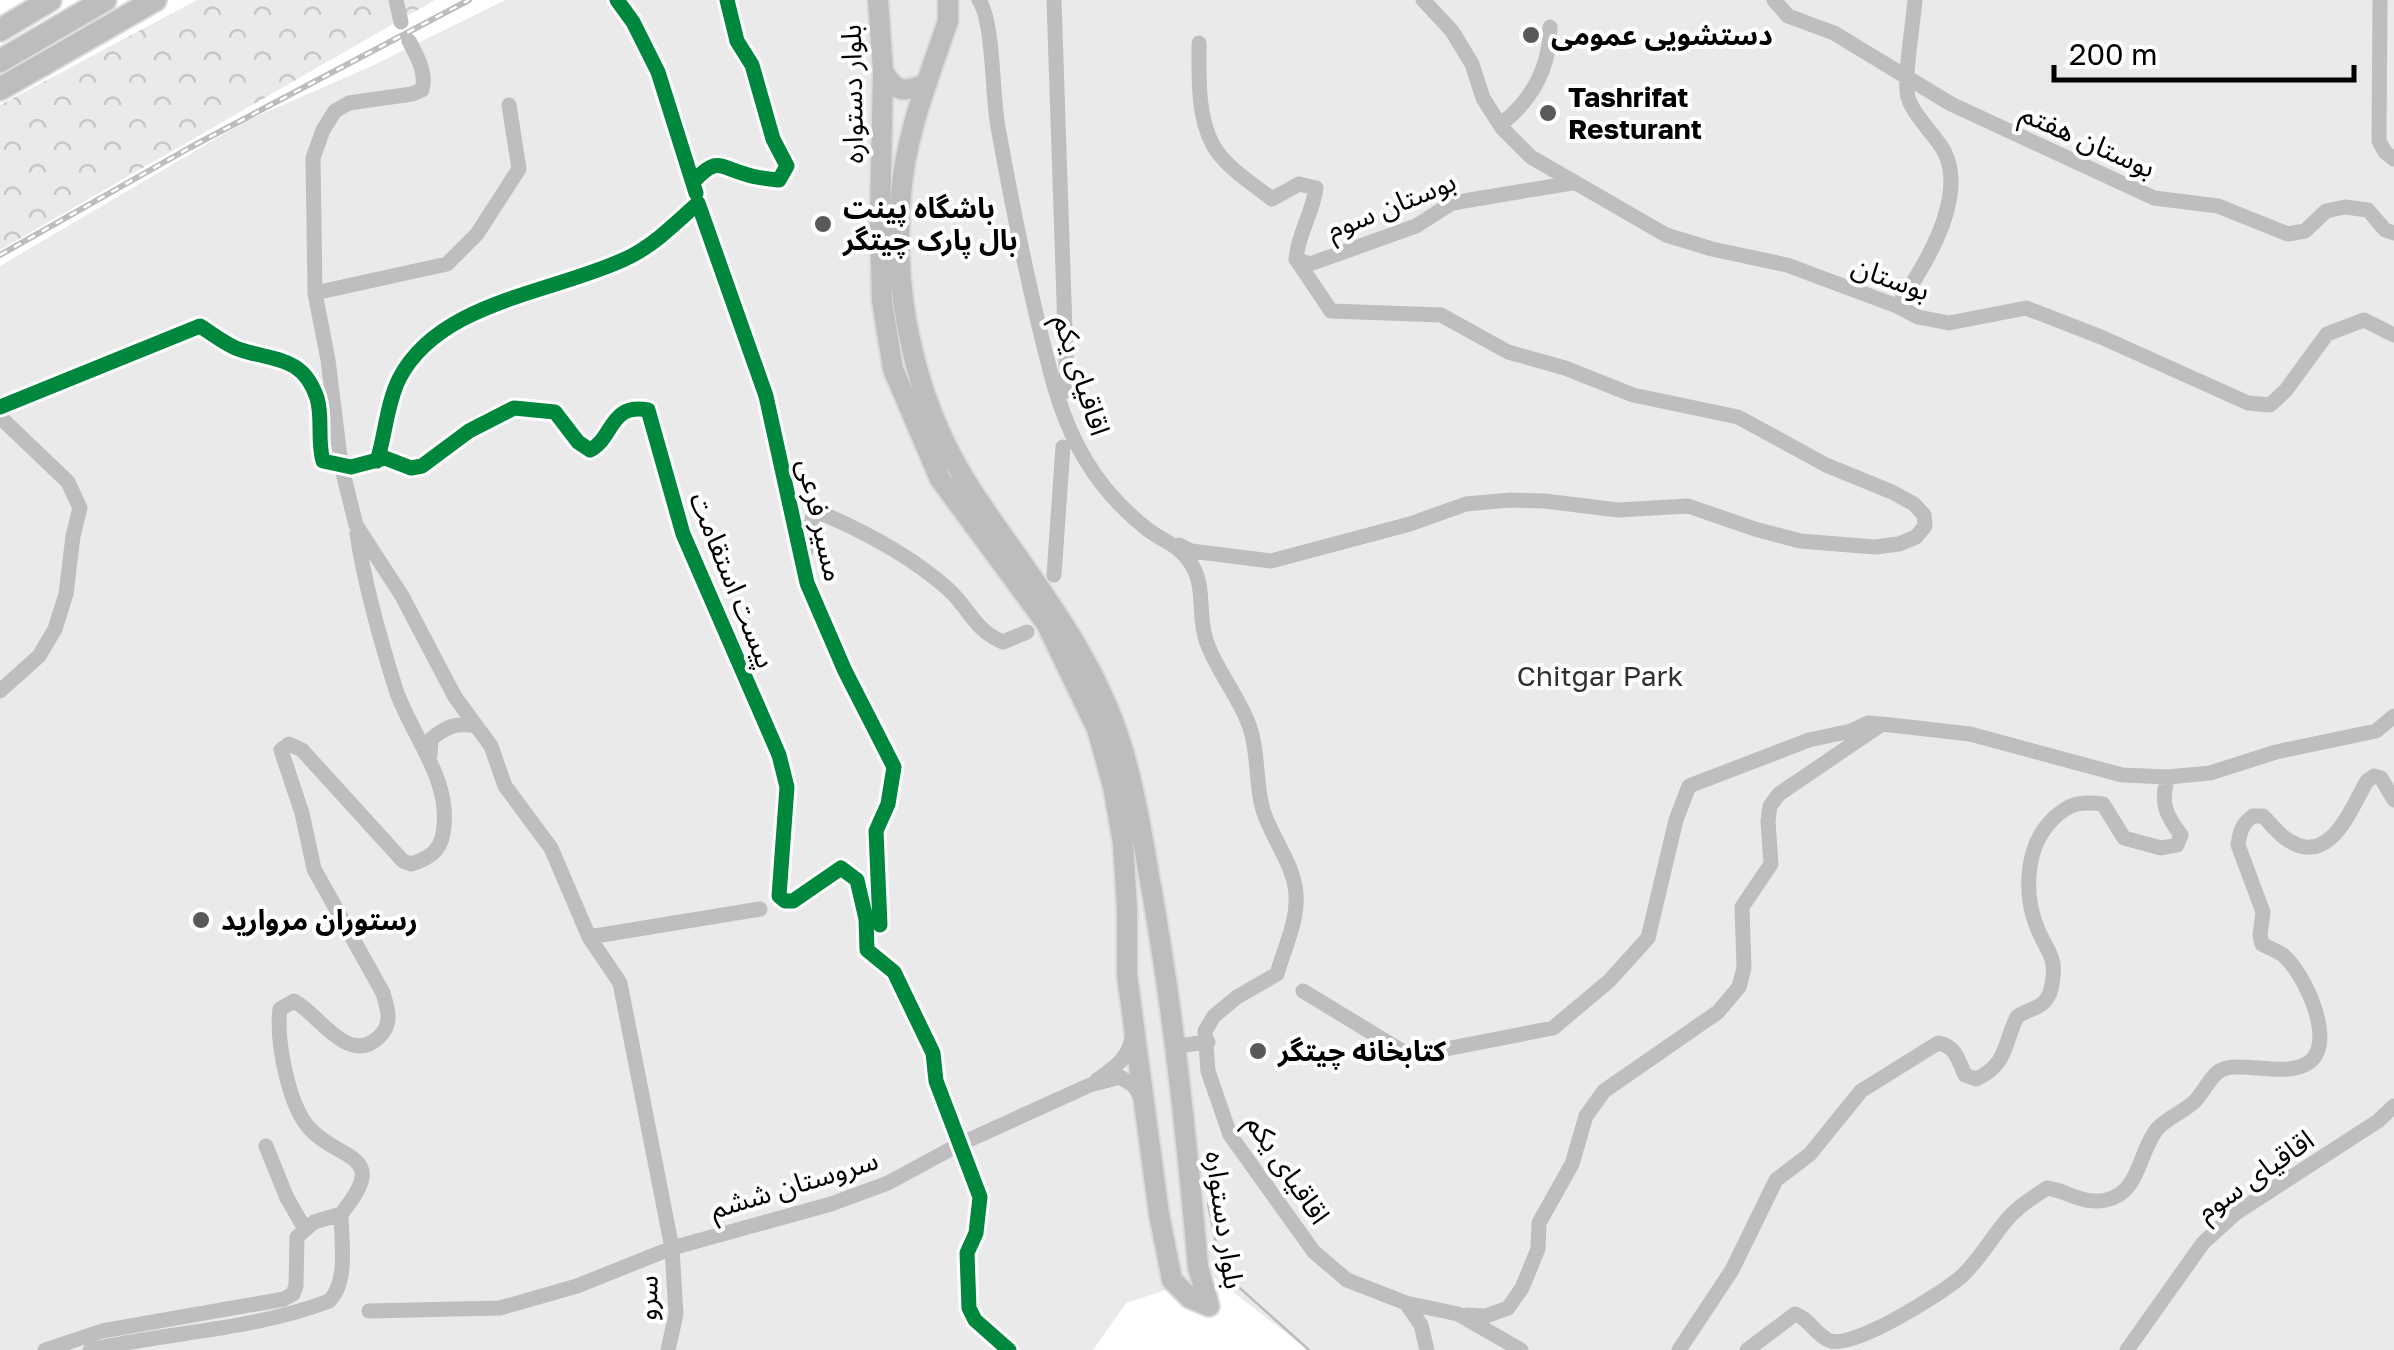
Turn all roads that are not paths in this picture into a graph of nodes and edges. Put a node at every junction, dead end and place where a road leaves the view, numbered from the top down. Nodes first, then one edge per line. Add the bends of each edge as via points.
1 (50, 0) edge
2 (104, 0) edge
3 (156, 0) edge
4 (396, 0) edge
5 (878, 0) edge
6 (969, 0) edge
7 (979, 0) edge
8 (1054, 0) edge
9 (1423, 0) edge
10 (1774, 0) edge
11 (1915, 0) edge
12 (2380, 0) edge
13 (948, 10) edge
14 (401, 22) dead end
15 (1550, 27) dead end
16 (0, 30) edge
17 (409, 41) dead end
18 (1199, 44) dead end
19 (0, 61) edge
20 (883, 71) junction
21 (1908, 81) junction
22 (927, 83) junction
23 (0, 89) edge
24 (509, 105) dead end
25 (1500, 125) junction
26 (2394, 160) edge
27 (1572, 183) junction
28 (2394, 233) edge
29 (1296, 259) junction
30 (315, 293) junction
31 (1898, 306) junction
32 (2394, 335) edge
33 (1067, 391) dead end
34 (0, 417) edge
35 (1063, 447) dead end
36 (356, 525) junction
37 (1174, 542) junction
38 (803, 564) dead end
39 (1054, 575) dead end
40 (1027, 632) dead end
41 (0, 691) edge
42 (2394, 716) edge
43 (1882, 724) junction
44 (476, 726) junction
45 (430, 755) junction
46 (2168, 778) junction
47 (2394, 800) edge
48 (760, 909) dead end
49 (589, 937) junction
50 (1304, 991) dead end
51 (1170, 993) junction
52 (1131, 1003) junction
53 (1135, 1026) junction
54 (1208, 1042) junction
55 (1176, 1046) junction
56 (1208, 1071) junction
57 (1180, 1075) junction
58 (1090, 1085) junction
59 (1145, 1102) junction
60 (2394, 1106) edge
61 (266, 1146) dead end
62 (1188, 1153) junction
63 (1153, 1169) junction
64 (341, 1214) junction
65 (305, 1229) junction
66 (672, 1248) junction
67 (296, 1286) junction
68 (1406, 1303) junction
69 (313, 1306) junction
70 (369, 1311) dead end
71 (1458, 1314) junction
72 (139, 1345) edge
73 (45, 1350) edge
74 (90, 1350) edge
75 (668, 1350) edge
76 (1427, 1350) edge
77 (1521, 1350) edge
78 (1679, 1350) edge
79 (1747, 1350) edge
80 (2127, 1350) edge

1 - 16 highway
2 - 19 highway
3 - 23 highway
4 - 14 street
5 - 20 main road, بلوار دستواره
6 - 13 street
7 - 37 street, اقاقیای یکم via 1020,248 1071,438 1118,500 1149,530
8 - 33 street
9 - 25 street, بوستان via 1472,64
10 - 21 street, بوستان هفتم via 1788,16 1834,34
11 - 21 street
12 - 26 street via 2379,140
13 - 22 main road, بلوار دستواره
15 - 25 street via 1540,76
17 - 30 street via 422,90 349,103 335,111 318,144
18 - 29 street, بوستان سوم via 1199,85 1213,146 1272,198 1298,184 1316,188
20 - 22 main road via 900,91
20 - 52 main road, بلوار دستواره via 882,301 893,369 940,479 1046,623 1096,728 1122,843
21 - 28 street, بوستان هفتم via 2154,198 2218,206 2288,234 2345,206 2368,210
21 - 31 street via 1907,96 1952,174 1940,230
22 - 51 main road, بلوار دستواره via 900,193 911,350 948,452 1055,606 1102,692 1122,745
24 - 30 street via 519,169 477,234 447,264
25 - 27 street, بوستان
27 - 29 street, بوستان سوم via 1452,203 1416,226 1310,264
27 - 31 street, بوستان via 1666,235 1788,265
29 - 37 street via 1332,312 1440,316 1508,352 1633,395 1738,417 1903,498 1924,515 1925,526 1900,544 1875,547 1800,540 1688,506 1618,510 1510,500 1466,504 1271,561 1190,552
30 - 36 street
31 - 32 street, بوستان via 1949,322 2026,308 2248,403 2270,405 2328,334 2364,320
34 - 41 street via 68,482 80,508 56,629 39,656
35 - 39 street
36 - 44 street, سرو
36 - 45 street via 397,693
37 - 54 street, اقاقیای یکم via 1194,569 1200,625 1214,665 1250,728 1262,808 1296,893 1294,926 1277,974 1214,1016 1205,1031
38 - 40 street via 814,510 870,533 949,590 985,634 1003,642
42 - 46 street via 2376,731
43 - 46 street via 1970,734 2122,775
43 - 50 street via 1809,740 1689,786 1648,938 1553,1028 1410,1056
43 - 71 street via 1770,806 1771,864 1742,907 1739,987 1718,1012 1604,1091 1586,1116 1572,1164 1539,1223 1532,1270 1508,1308 1486,1316
44 - 45 street via 444,729 432,739
44 - 49 street, سرو via 505,786 551,848
45 - 64 street via 443,834 433,854 411,864 302,750 289,744 281,750 314,869 389,1016 373,1042 350,1044 306,1007 294,1002 280,1009 298,1112 320,1137 348,1151 362,1176
46 - 78 street via 2162,794 2181,834 2178,846 2124,838 2102,804 2080,801 2050,822 2037,840 2029,880 2036,926 2054,963 2045,1001 2016,1017 2002,1060 1991,1072 1976,1079 1965,1075 1956,1053 1938,1043 1862,1090 1810,1154 1776,1180 1732,1270
47 - 79 street via 2374,776 2324,844 2297,844 2263,816 2243,824 2238,844 2264,912 2262,944 2285,956 2323,1032 2308,1064 2218,1072 2196,1100 2158,1129 2122,1195 2086,1202 2047,1188 2013,1212 1961,1277 1864,1335 1830,1341 1795,1314
48 - 49 street
49 - 66 street, سرو via 620,983
51 - 52 main road via 1152,978 1141,978
51 - 55 main road, بلوار دستواره
52 - 53 main road, بلوار دستواره
53 - 58 street via 1130,1050
53 - 59 main road, بلوار دستواره
54 - 55 street
54 - 56 street, اقاقیای یکم
55 - 57 main road, بلوار دستواره
56 - 57 street
56 - 68 street, اقاقیای یکم via 1230,1136 1314,1252 1347,1280
57 - 62 main road, بلوار دستواره
58 - 59 street via 1120,1077
58 - 66 street, سروستان ششم via 888,1183
59 - 63 main road, بلوار دستواره
60 - 80 street, اقاقیای سوم via 2212,1234
61 - 65 street
62 - 63 main road via 1180,1172
62 - 63 main road, بلوار دستواره via 1198,1268 1210,1306 1172,1280
64 - 65 street
64 - 69 street via 341,1278 330,1301
65 - 67 street via 295,1248
66 - 70 street, سروستان ششم via 500,1308
66 - 75 street, سرو via 676,1314
67 - 69 street
67 - 73 street via 284,1299 102,1331
68 - 71 street, اقاقیای یکم
68 - 76 street
69 - 72 street
71 - 77 street
72 - 74 street

